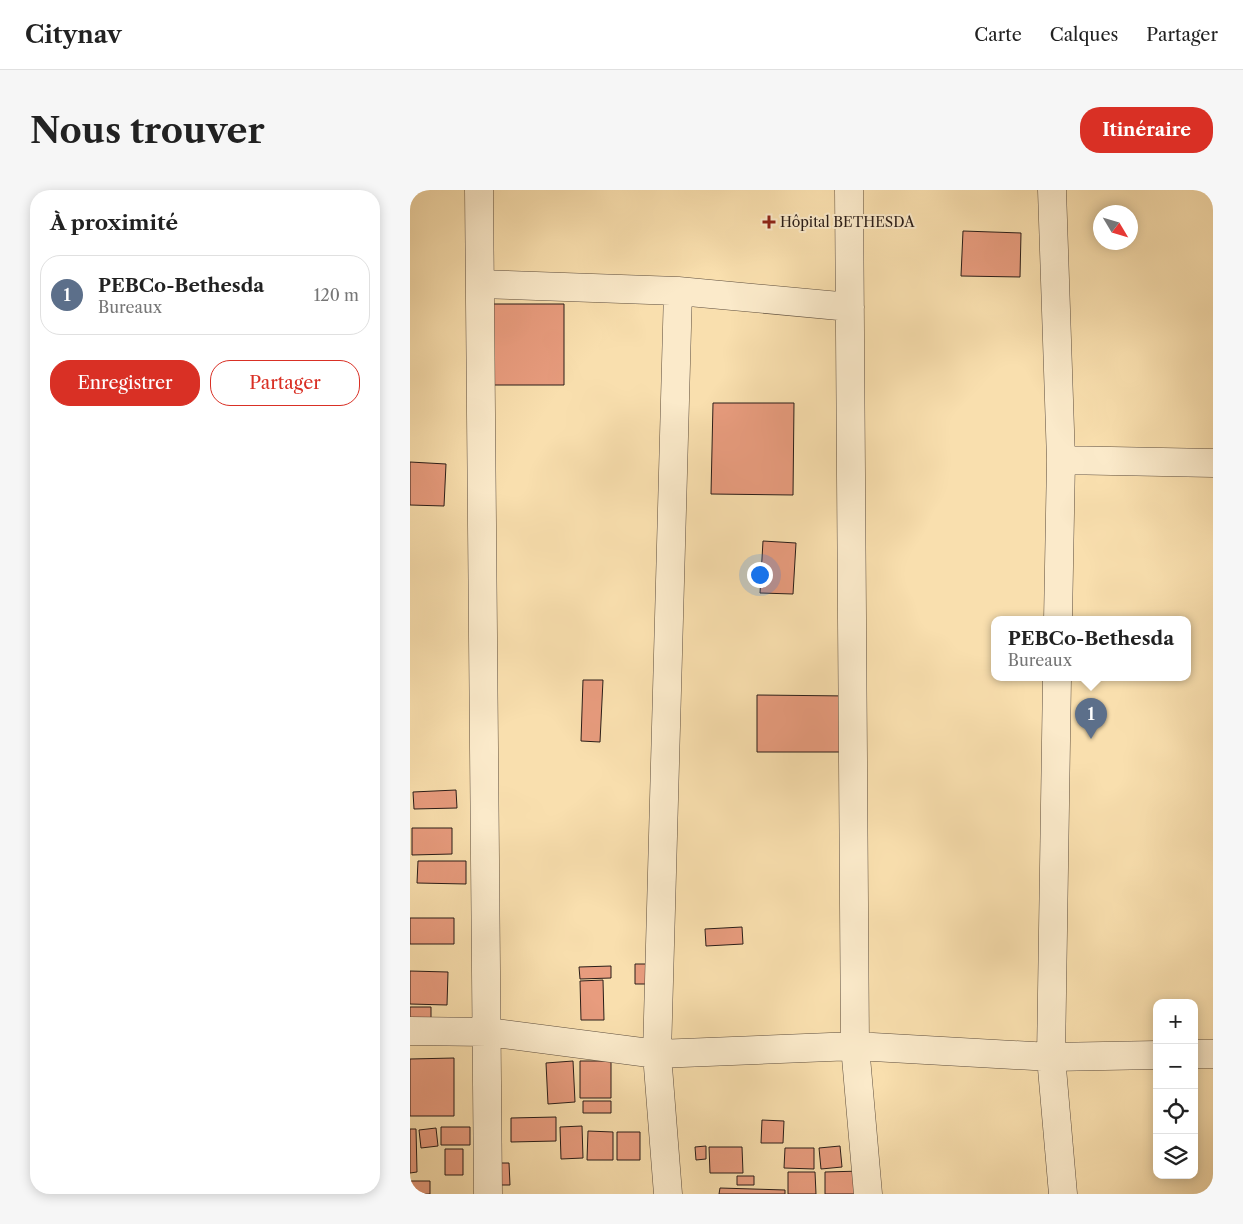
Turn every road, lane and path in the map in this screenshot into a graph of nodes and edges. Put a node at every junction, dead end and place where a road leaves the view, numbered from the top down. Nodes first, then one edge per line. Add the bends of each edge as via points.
1 (479, 190) edge
2 (849, 190) edge
3 (1052, 190) edge
4 (480, 284) junction
5 (678, 290) junction
6 (850, 307) junction
7 (1061, 460) junction
8 (1213, 463) edge
9 (1058, 616) edge
10 (1057, 681) edge
11 (410, 1031) edge
12 (487, 1032) junction
13 (855, 1046) junction
14 (656, 1054) junction
15 (1198, 1054) edge
16 (1213, 1054) edge
17 (1153, 1055) edge
18 (1051, 1057) junction
19 (488, 1194) edge
20 (668, 1194) edge
21 (868, 1194) edge
22 (1063, 1194) edge

1 - 4 street
2 - 6 street
3 - 7 street
4 - 5 street
4 - 12 street
5 - 6 street
5 - 14 street
6 - 13 street
7 - 8 street
7 - 9 street
10 - 18 street
11 - 12 street
12 - 14 street
12 - 19 street
13 - 14 street
13 - 18 street
13 - 21 street
14 - 20 street
15 - 16 street
17 - 18 street
18 - 22 street

